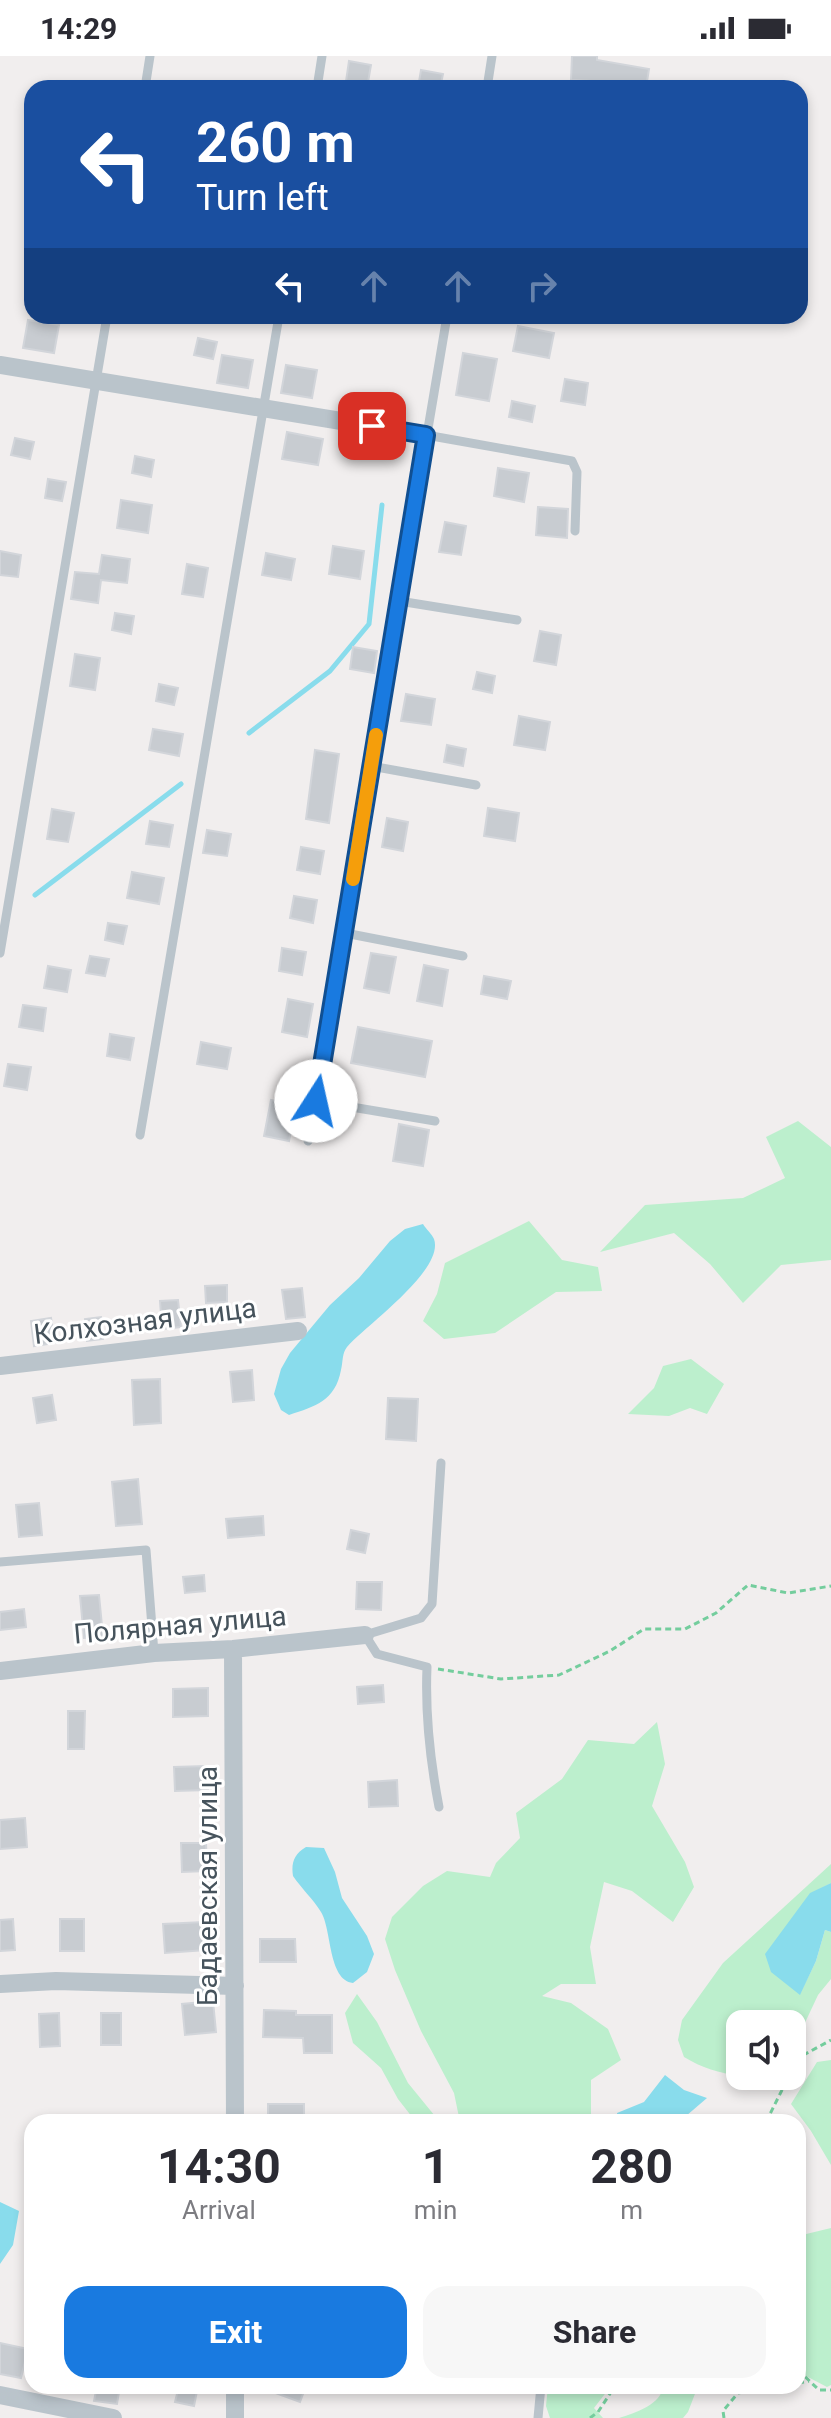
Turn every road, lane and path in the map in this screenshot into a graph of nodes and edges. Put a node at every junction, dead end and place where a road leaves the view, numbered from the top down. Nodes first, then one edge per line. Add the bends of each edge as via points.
1 (150, 56) edge
2 (322, 56) edge
3 (492, 56) edge
4 (146, 80) edge
5 (318, 80) edge
6 (488, 80) edge
7 (106, 324) edge
8 (278, 324) edge
9 (446, 324) edge
10 (0, 365) edge
11 (96, 380) junction
12 (263, 408) junction
13 (426, 435) junction
14 (575, 531) dead end
15 (399, 601) junction
16 (517, 620) dead end
17 (371, 766) junction
18 (476, 785) dead end
19 (345, 933) junction
20 (0, 953) edge
21 (463, 956) dead end
22 (316, 1101) junction
23 (435, 1121) dead end
24 (140, 1135) dead end
25 (308, 1141) dead end
26 (298, 1331) dead end
27 (0, 1366) edge
28 (441, 1463) dead end
29 (0, 1562) edge
30 (831, 1586) edge
31 (365, 1635) junction
32 (233, 1649) junction
33 (154, 1653) junction
34 (427, 1667) junction
35 (0, 1671) edge
36 (439, 1807) dead end
37 (0, 1984) edge
38 (235, 1986) junction
39 (831, 2040) edge
40 (806, 2054) edge
41 (782, 2090) edge
42 (235, 2114) edge
43 (770, 2114) edge
44 (806, 2378) edge
45 (809, 2381) junction
46 (806, 2382) edge
47 (831, 2390) edge
48 (235, 2394) edge
49 (540, 2394) edge
50 (610, 2394) edge
51 (737, 2394) edge
52 (0, 2395) edge
53 (113, 2418) edge
54 (235, 2418) edge
55 (538, 2418) edge
56 (590, 2418) edge
57 (724, 2418) edge

1 - 4 lane
2 - 5 lane
3 - 6 lane
7 - 11 lane
8 - 12 lane
9 - 13 lane
10 - 11 street
11 - 12 street
11 - 20 lane
12 - 13 street
12 - 24 lane
13 - 14 lane via 572,461 577,472
13 - 15 lane
15 - 16 lane
15 - 17 lane
17 - 18 lane
17 - 19 lane
19 - 21 lane
19 - 22 lane
22 - 23 lane
22 - 25 lane
26 - 27 street, Колхозная улица
28 - 31 lane via 432,1604 421,1618
29 - 33 lane via 146,1550
30 - 34 path via 788,1593 748,1585 716,1613 685,1629 644,1629 559,1675 501,1679
31 - 32 street, Полярная улица
31 - 34 lane via 377,1654
32 - 33 street, Полярная улица
32 - 38 street, Бадаевская улица
33 - 35 street, Полярная улица
34 - 36 lane via 425,1710
37 - 38 street
38 - 42 street, Бадаевская улица
39 - 40 path
41 - 43 path
44 - 45 path
45 - 46 path
45 - 47 path via 819,2390
48 - 54 street
49 - 55 lane
50 - 56 path
51 - 57 path via 723,2411
52 - 53 street

